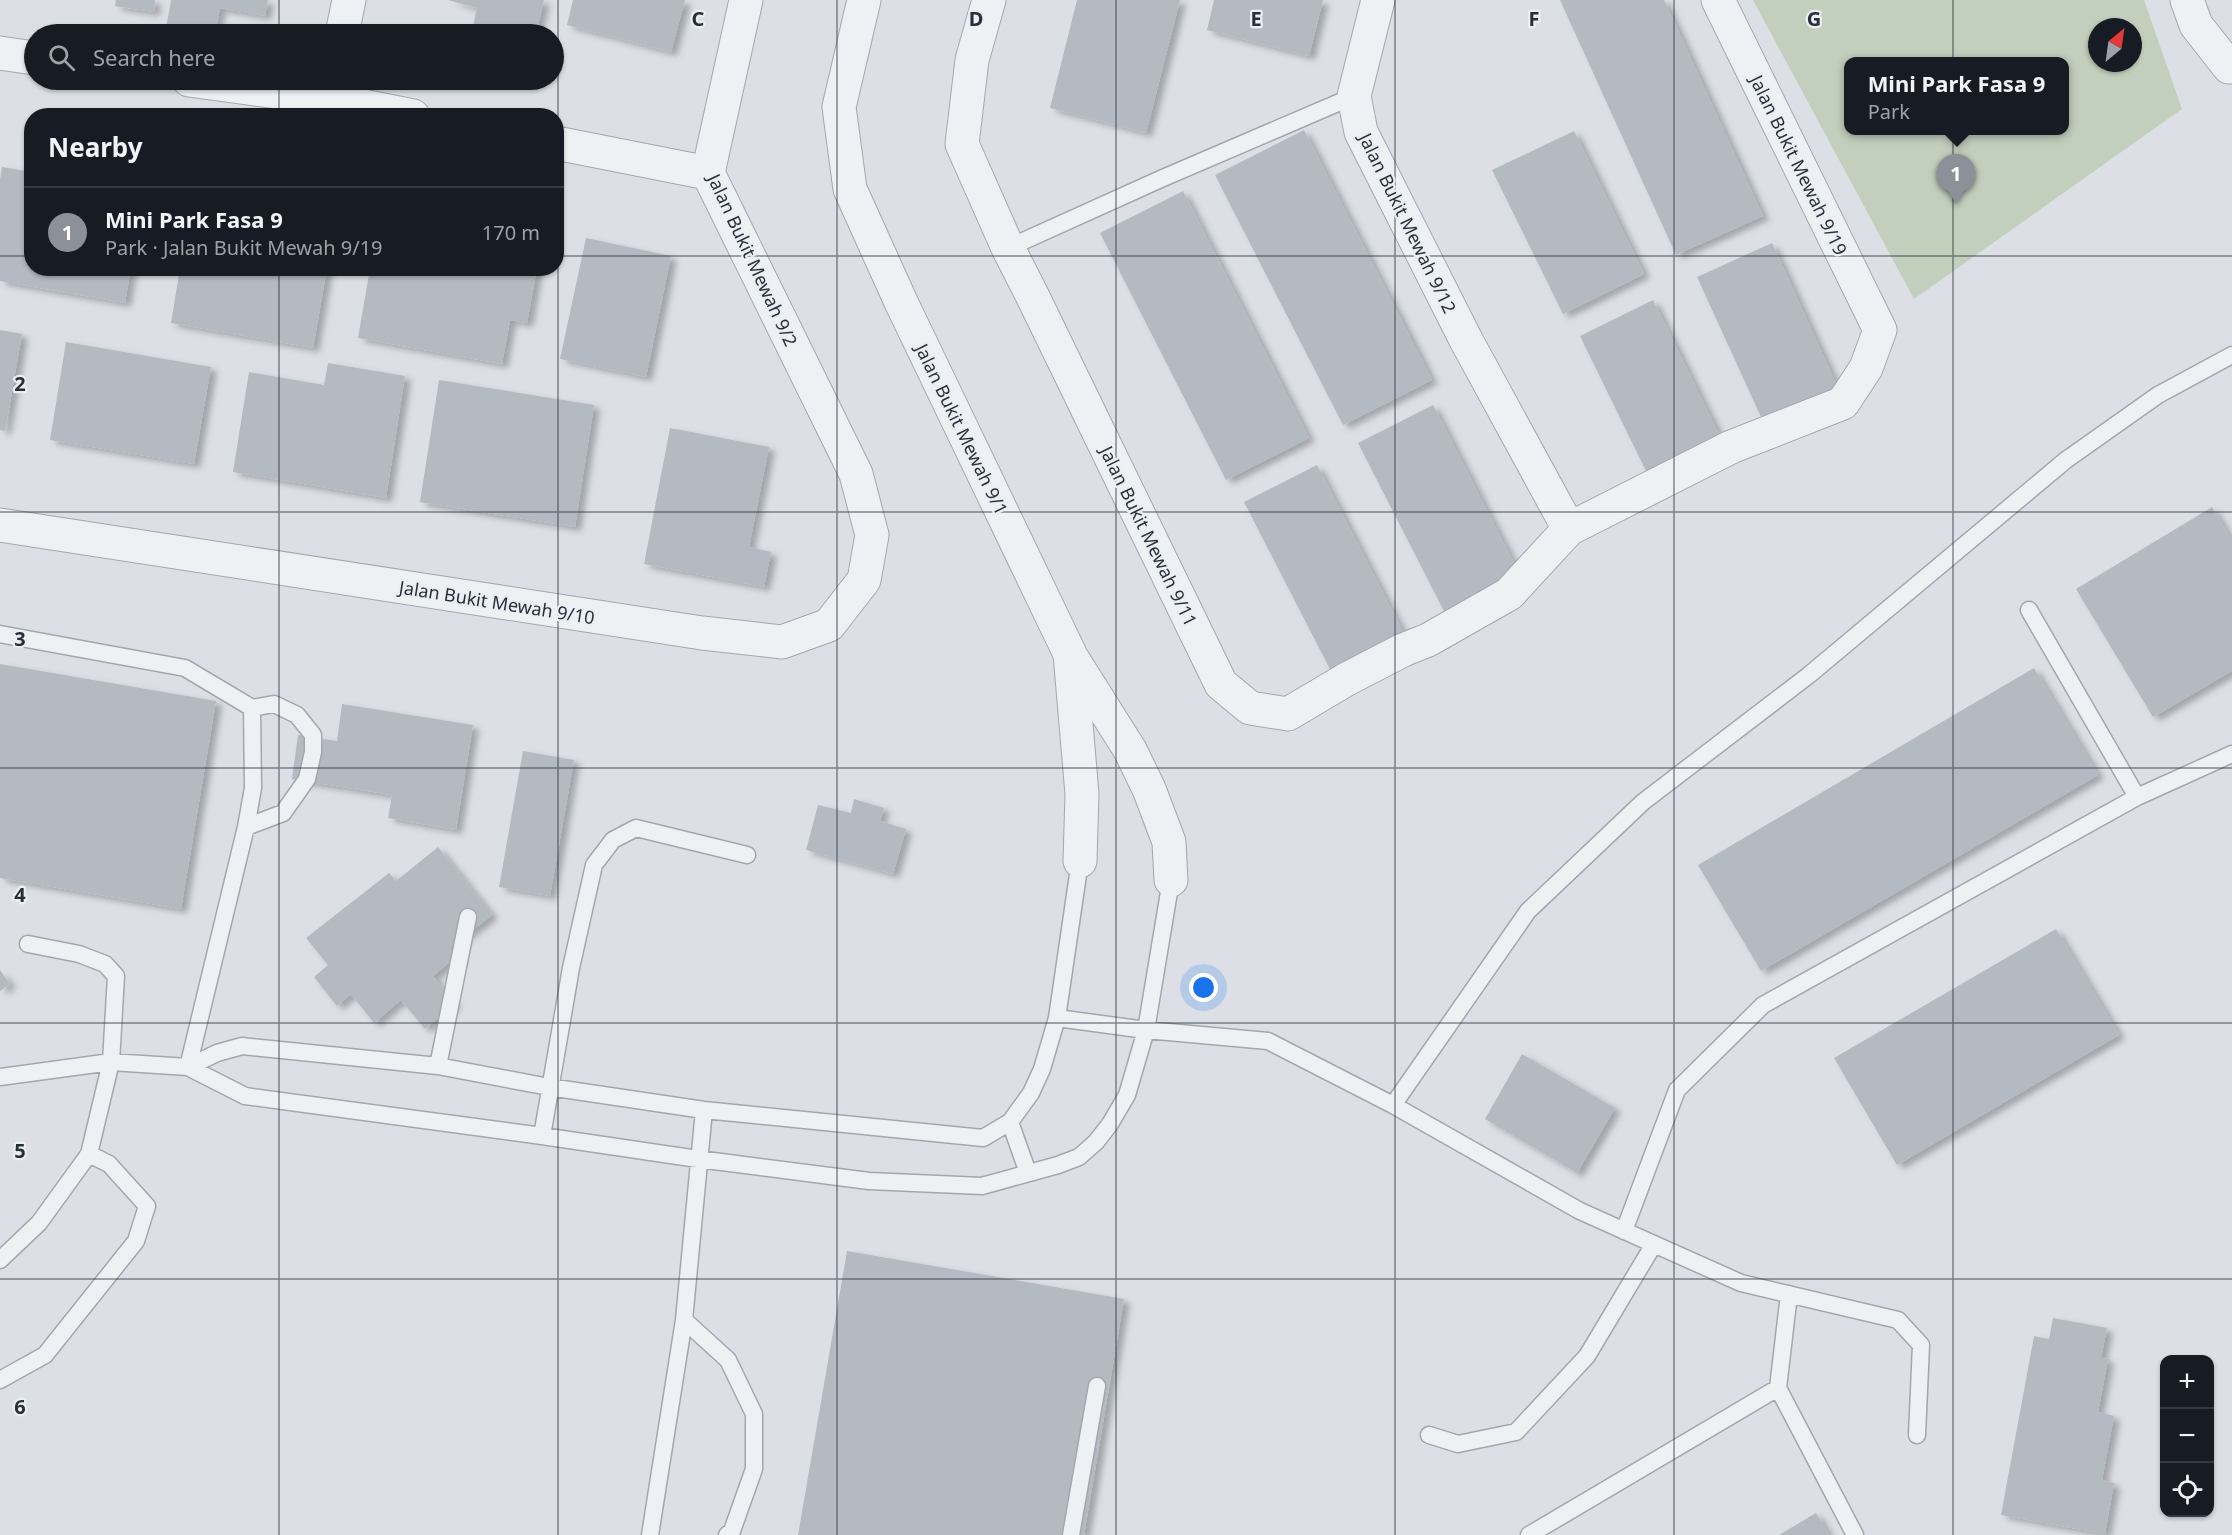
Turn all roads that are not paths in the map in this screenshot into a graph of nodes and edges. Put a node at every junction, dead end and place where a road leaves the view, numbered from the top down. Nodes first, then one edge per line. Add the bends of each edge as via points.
1 (349, 0) edge
2 (746, 0) edge
3 (864, 0) edge
4 (989, 0) edge
5 (1378, 0) edge
6 (1718, 0) edge
7 (2187, 0) edge
8 (344, 24) edge
9 (0, 53) edge
10 (24, 57) edge
11 (2231, 67) edge
12 (333, 90) edge
13 (1353, 96) junction
14 (388, 108) edge
15 (564, 145) edge
16 (708, 173) junction
17 (1008, 248) junction
18 (2232, 355) edge
19 (856, 474) joint
20 (0, 525) edge
21 (1569, 529) junction
22 (2029, 610) dead end
23 (0, 634) edge
24 (1070, 654) junction
25 (252, 708) junction
26 (2232, 754) edge
27 (2137, 797) junction
28 (246, 827) junction
29 (747, 855) dead end
30 (1080, 861) joint
31 (1171, 880) joint
32 (468, 917) dead end
33 (28, 945) dead end
34 (1057, 1018) junction
35 (1146, 1030) junction
36 (111, 1062) junction
37 (438, 1066) junction
38 (188, 1067) junction
39 (0, 1077) edge
40 (549, 1087) junction
41 (1393, 1105) junction
42 (704, 1110) junction
43 (1010, 1122) junction
44 (542, 1136) junction
45 (89, 1154) junction
46 (698, 1160) junction
47 (1028, 1173) junction
48 (1624, 1231) junction
49 (1654, 1244) junction
50 (0, 1260) edge
51 (1789, 1294) junction
52 (684, 1320) junction
53 (0, 1380) edge
54 (1097, 1386) dead end
55 (1778, 1388) junction
56 (1429, 1435) dead end
57 (1917, 1435) dead end
58 (650, 1535) edge
59 (727, 1535) edge
60 (1071, 1535) edge
61 (1529, 1535) edge
62 (1855, 1535) edge

1 - 8 street
2 - 16 street, Jalan Bukit Mewah 9/2
3 - 24 street, Jalan Bukit Mewah 9/1 via 839,107 850,189
4 - 17 street, Jalan Bukit Mewah 9/11 via 972,60 962,144
5 - 13 street, Jalan Bukit Mewah 9/12
6 - 21 street, Jalan Bukit Mewah 9/19 via 1880,330 1866,368 1843,403 1731,447
7 - 11 street via 2196,26
9 - 10 street
12 - 14 street
13 - 17 lane
13 - 21 street, Jalan Bukit Mewah 9/12 via 1361,132 1466,340
15 - 16 street
16 - 19 street, Jalan Bukit Mewah 9/2
17 - 21 street, Jalan Bukit Mewah 9/11 via 1221,684 1250,708 1288,714 1347,679 1428,640 1509,594
18 - 41 lane via 2158,395 2066,460 1809,675 1643,802 1528,911
19 - 20 street, Jalan Bukit Mewah 9/10 via 872,535 864,580 829,626 782,642
22 - 27 lane
23 - 25 lane via 185,668
24 - 30 street, Jalan Bukit Mewah 9/1 via 1082,794
24 - 31 street via 1130,750 1149,789 1169,843
25 - 28 lane via 253,788
25 - 28 lane via 274,704 297,715 313,735 313,752 307,779 283,813
26 - 27 lane
27 - 48 lane via 1763,1005 1677,1090
28 - 38 lane
29 - 40 lane via 636,828 613,840 594,865
30 - 34 lane
31 - 35 lane
32 - 37 lane
33 - 36 lane via 105,963 116,976
34 - 35 lane
34 - 43 lane via 1042,1069
35 - 41 lane via 1269,1041
35 - 47 lane via 1127,1095 1096,1142 1079,1157
36 - 38 lane
36 - 39 lane
36 - 45 lane
37 - 38 lane via 242,1046
37 - 40 lane
38 - 44 lane via 245,1096
40 - 42 lane
40 - 44 lane
41 - 48 lane via 1580,1211
42 - 43 lane via 983,1138
42 - 46 lane
43 - 47 lane
44 - 46 lane
45 - 50 lane via 39,1223
45 - 53 lane via 109,1164 147,1206 136,1241 45,1355
46 - 47 lane via 869,1181 982,1186
46 - 52 lane
48 - 49 lane
49 - 51 lane via 1742,1283
49 - 56 lane via 1587,1356 1516,1431 1458,1444
51 - 55 lane
51 - 57 lane via 1898,1320 1920,1345
52 - 58 lane
52 - 59 lane via 728,1360 754,1414 754,1469 732,1531
54 - 60 lane
55 - 61 lane
55 - 62 lane

